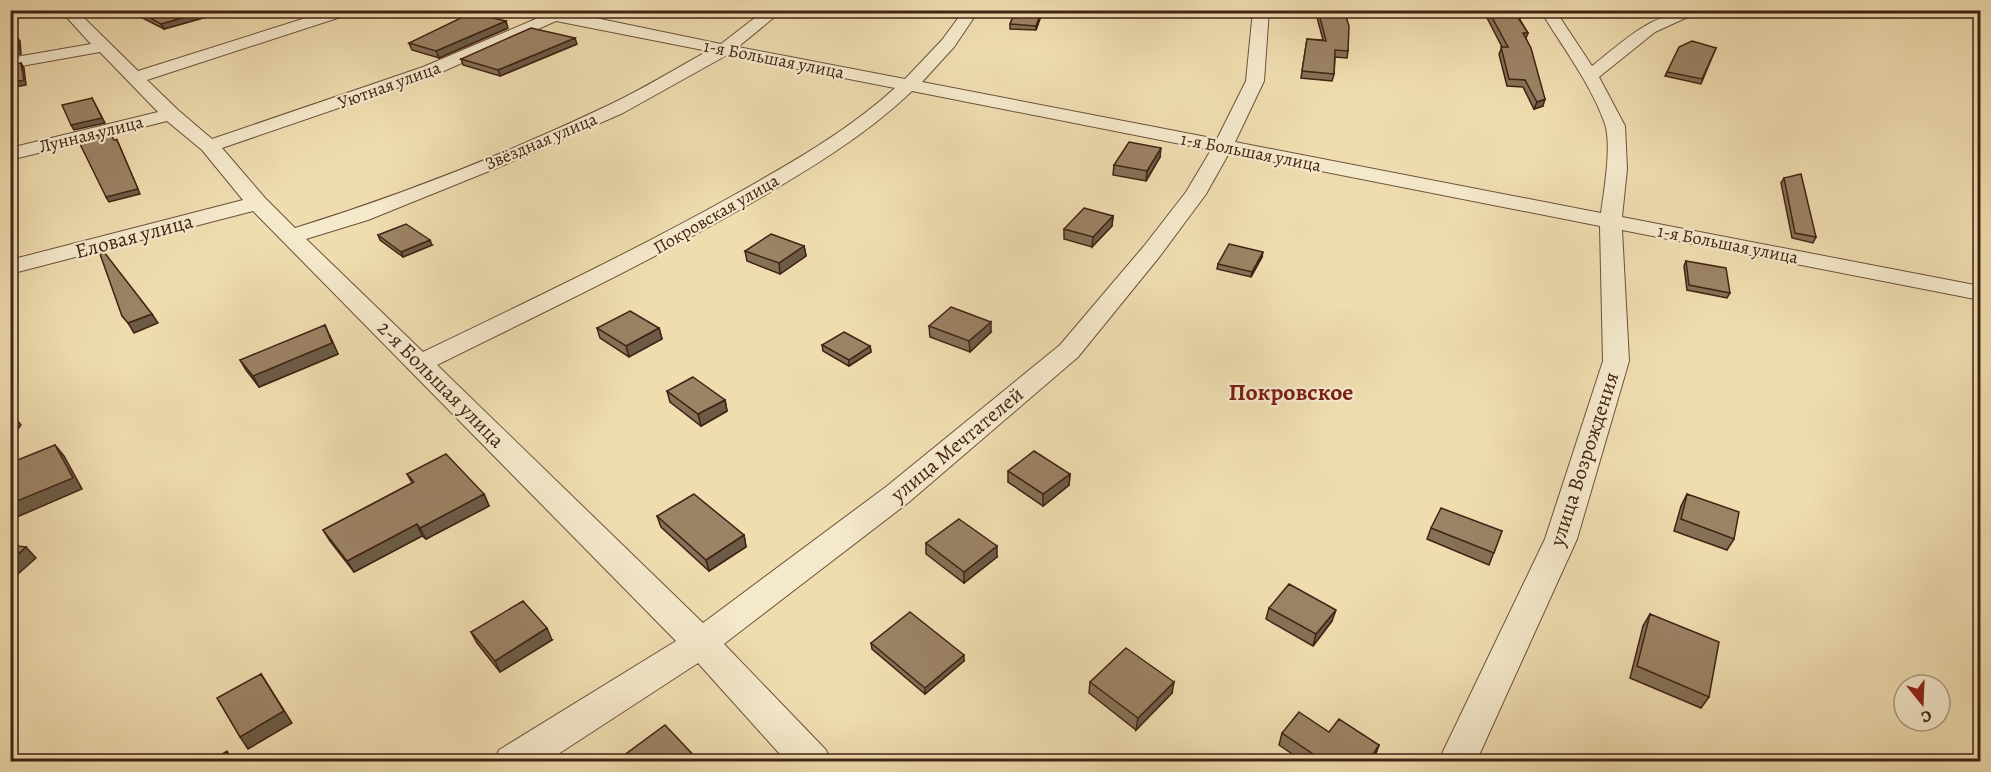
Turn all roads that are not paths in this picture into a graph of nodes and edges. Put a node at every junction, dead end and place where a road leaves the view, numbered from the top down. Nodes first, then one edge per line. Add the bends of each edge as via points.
1 (67, 10) edge
2 (348, 10) edge
3 (522, 10) edge
4 (776, 10) edge
5 (972, 10) edge
6 (1261, 10) edge
7 (1547, 10) edge
8 (1696, 10) edge
9 (558, 14) edge
10 (101, 47) junction
11 (723, 50) junction
12 (10, 63) edge
13 (1590, 76) junction
14 (135, 78) junction
15 (911, 85) junction
16 (171, 114) junction
17 (209, 146) junction
18 (1223, 146) junction
19 (10, 154) edge
20 (257, 203) junction
21 (1611, 221) junction
22 (290, 237) junction
23 (10, 267) edge
24 (1980, 293) edge
25 (421, 363) junction
26 (701, 643) junction
27 (513, 762) edge
28 (812, 762) edge
29 (1457, 762) edge

1 - 10 street, 2-я Большая улица
2 - 14 street
3 - 9 street, 1-я Большая улица
4 - 11 street, Звёздная улица
5 - 15 street, Покровская улица
6 - 18 street, улица Мечтателей via 1255,81
7 - 13 street, улица Возрождения
8 - 13 street via 1649,29
9 - 11 street, 1-я Большая улица
9 - 17 street, Уютная улица via 445,65
10 - 12 street
10 - 14 street, 2-я Большая улица
11 - 15 street, 1-я Большая улица
11 - 22 street, Звёздная улица via 616,109 497,161 360,215
13 - 21 street, улица Возрождения via 1615,126 1617,169
14 - 16 street, 2-я Большая улица
15 - 18 street, 1-я Большая улица
15 - 25 street, Покровская улица via 873,119 813,159 650,252
16 - 17 street, 2-я Большая улица
16 - 19 street, Лунная улица
17 - 20 street, 2-я Большая улица
18 - 21 street, 1-я Большая улица
18 - 26 street, улица Мечтателей via 1188,203 1069,351 898,494
20 - 22 street, 2-я Большая улица
20 - 23 street, Еловая улица
21 - 24 street, 1-я Большая улица
21 - 29 street, улица Возрождения via 1616,361 1561,539
22 - 25 street, 2-я Большая улица
25 - 26 street, 2-я Большая улица
26 - 27 street, улица Мечтателей
26 - 28 street, 2-я Большая улица

